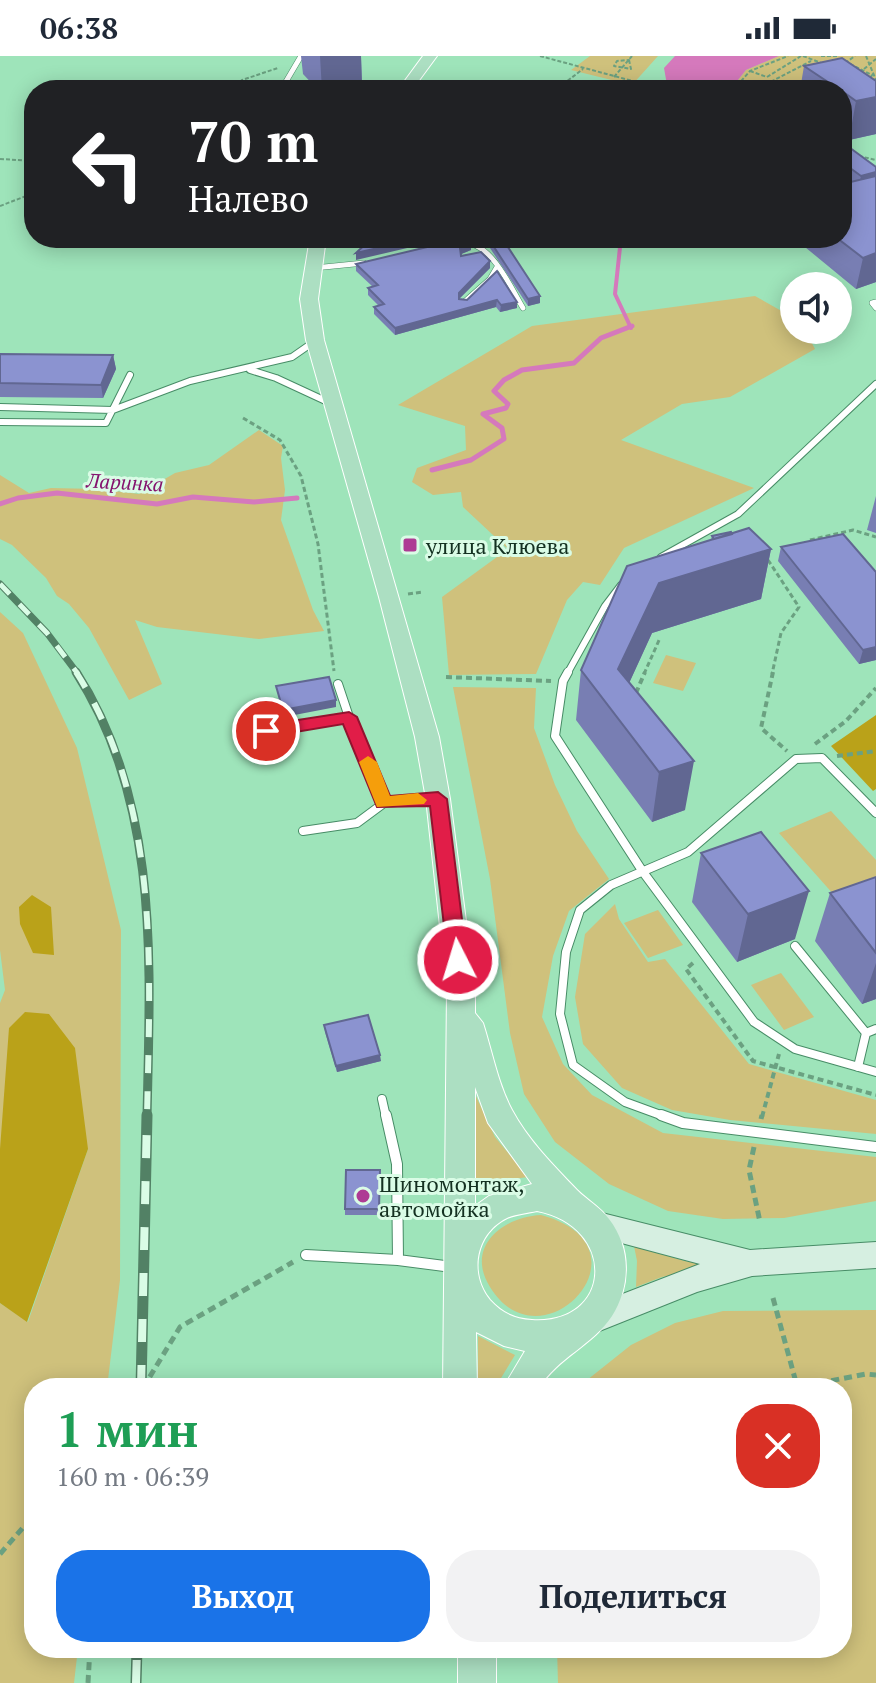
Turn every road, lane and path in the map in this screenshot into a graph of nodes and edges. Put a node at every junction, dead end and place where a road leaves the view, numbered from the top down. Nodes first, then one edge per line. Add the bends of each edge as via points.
1 (301, 56) edge
2 (430, 56) edge
3 (540, 56) edge
4 (632, 56) edge
5 (802, 56) edge
6 (855, 56) edge
7 (866, 56) edge
8 (786, 57) edge
9 (823, 57) edge
10 (837, 57) edge
11 (876, 59) edge
12 (629, 60) junction
13 (797, 61) junction
14 (811, 61) junction
15 (296, 63) junction
16 (767, 63) junction
17 (847, 63) junction
18 (805, 64) junction
19 (828, 64) junction
20 (837, 64) edge
21 (869, 65) junction
22 (796, 68) junction
23 (583, 69) junction
24 (621, 69) junction
25 (782, 69) junction
26 (811, 69) edge
27 (827, 70) edge
28 (862, 70) junction
29 (750, 71) junction
30 (789, 71) junction
31 (850, 72) edge
32 (872, 75) junction
33 (614, 77) junction
34 (767, 79) junction
35 (242, 80) edge
36 (287, 80) edge
37 (412, 80) edge
38 (569, 80) edge
39 (626, 80) edge
40 (742, 80) edge
41 (876, 80) edge
42 (867, 85) edge
43 (860, 157) edge
44 (0, 159) edge
45 (24, 160) edge
46 (876, 160) edge
47 (24, 197) edge
48 (0, 206) edge
49 (316, 248) edge
50 (482, 248) edge
51 (486, 251) junction
52 (475, 255) edge
53 (370, 262) edge
54 (497, 267) junction
55 (312, 268) junction
56 (463, 303) edge
57 (523, 308) dead end
58 (315, 340) junction
59 (250, 369) junction
60 (130, 375) dead end
61 (876, 384) edge
62 (331, 403) junction
63 (0, 407) edge
64 (113, 410) junction
65 (243, 418) dead end
66 (0, 422) edge
67 (876, 537) edge
68 (810, 540) edge
69 (764, 554) edge
70 (656, 560) edge
71 (629, 575) edge
72 (660, 638) dead end
73 (446, 677) dead end
74 (563, 681) junction
75 (338, 684) joint
76 (876, 688) edge
77 (636, 694) edge
78 (349, 717) junction
79 (239, 735) dead end
80 (876, 751) edge
81 (822, 758) junction
82 (796, 759) junction
83 (438, 799) junction
84 (384, 803) junction
85 (876, 813) edge
86 (303, 831) dead end
87 (643, 872) junction
88 (795, 946) dead end
89 (461, 990) junction
90 (871, 1031) edge
91 (858, 1067) junction
92 (876, 1072) edge
93 (382, 1099) dead end
94 (876, 1147) edge
95 (584, 1216) junction
96 (306, 1255) joint
97 (876, 1255) edge
98 (398, 1260) junction
99 (752, 1263) junction
100 (459, 1267) junction
101 (773, 1298) dead end
102 (587, 1322) junction
103 (876, 1375) edge
104 (149, 1378) edge
105 (460, 1378) edge
106 (526, 1378) edge
107 (793, 1378) edge
108 (844, 1378) edge
109 (24, 1526) edge
110 (0, 1554) edge
111 (89, 1658) edge
112 (477, 1658) edge
113 (88, 1683) edge
114 (477, 1683) edge

1 - 15 lane
2 - 37 main road
3 - 23 path
4 - 12 path
5 - 13 path
5 - 14 path
6 - 17 path
7 - 21 path
8 - 13 path
8 - 16 path
9 - 10 path
9 - 19 path
10 - 17 path
11 - 21 path
12 - 24 path
12 - 24 path via 631,69
12 - 24 path via 615,63
13 - 18 path
13 - 25 path
14 - 18 path
14 - 19 path
15 - 35 path
15 - 36 lane
16 - 25 path
16 - 29 path
17 - 20 path
17 - 28 path
18 - 22 path
19 - 27 path
21 - 28 path
21 - 32 path
22 - 26 path
22 - 30 path
23 - 33 path
23 - 38 path
24 - 33 path
25 - 30 path
25 - 34 path
28 - 31 path
28 - 32 path
29 - 34 path
29 - 40 path
30 - 34 path
32 - 41 path
32 - 42 path
33 - 39 path
43 - 46 path
44 - 45 path
47 - 48 path
49 - 55 main road
50 - 51 lane
51 - 52 lane
51 - 54 lane
53 - 55 lane
54 - 56 lane
54 - 57 lane
55 - 58 main road via 309,299
58 - 59 lane via 292,357
58 - 62 main road
59 - 62 lane
59 - 64 lane via 190,381
60 - 64 lane
61 - 70 lane via 738,514
62 - 83 main road via 390,597
63 - 64 lane
64 - 66 lane via 106,423
65 - 75 path via 273,433 302,476 328,607 326,649
67 - 68 path via 853,530
69 - 82 path via 799,607 781,633 761,728
71 - 74 lane
72 - 77 path
73 - 74 path
74 - 87 lane via 555,736
75 - 78 lane
76 - 82 path via 846,721
78 - 79 lane
78 - 84 lane
80 - 81 path
81 - 82 lane
81 - 85 lane
82 - 87 lane via 688,852
83 - 84 lane
83 - 89 main road
84 - 86 lane via 357,823
87 - 91 lane via 770,1038
87 - 94 lane via 611,885 580,910 566,952 560,1014 573,1065 625,1102 683,1123
88 - 90 lane
89 - 95 main road via 498,1114 530,1161
89 - 100 main road
90 - 91 lane
91 - 92 lane
93 - 98 lane via 397,1164
95 - 99 street
95 - 100 main road via 537,1197 500,1204 472,1226 463,1241
95 - 102 main road via 611,1256 612,1274 608,1292
96 - 98 lane
96 - 104 path via 180,1327
97 - 99 street
98 - 100 lane
99 - 102 street via 695,1279
100 - 102 main road via 476,1310 509,1333 550,1337
100 - 105 main road
101 - 107 path
102 - 106 main road via 534,1365
103 - 108 path
109 - 110 path
111 - 113 path
112 - 114 main road

